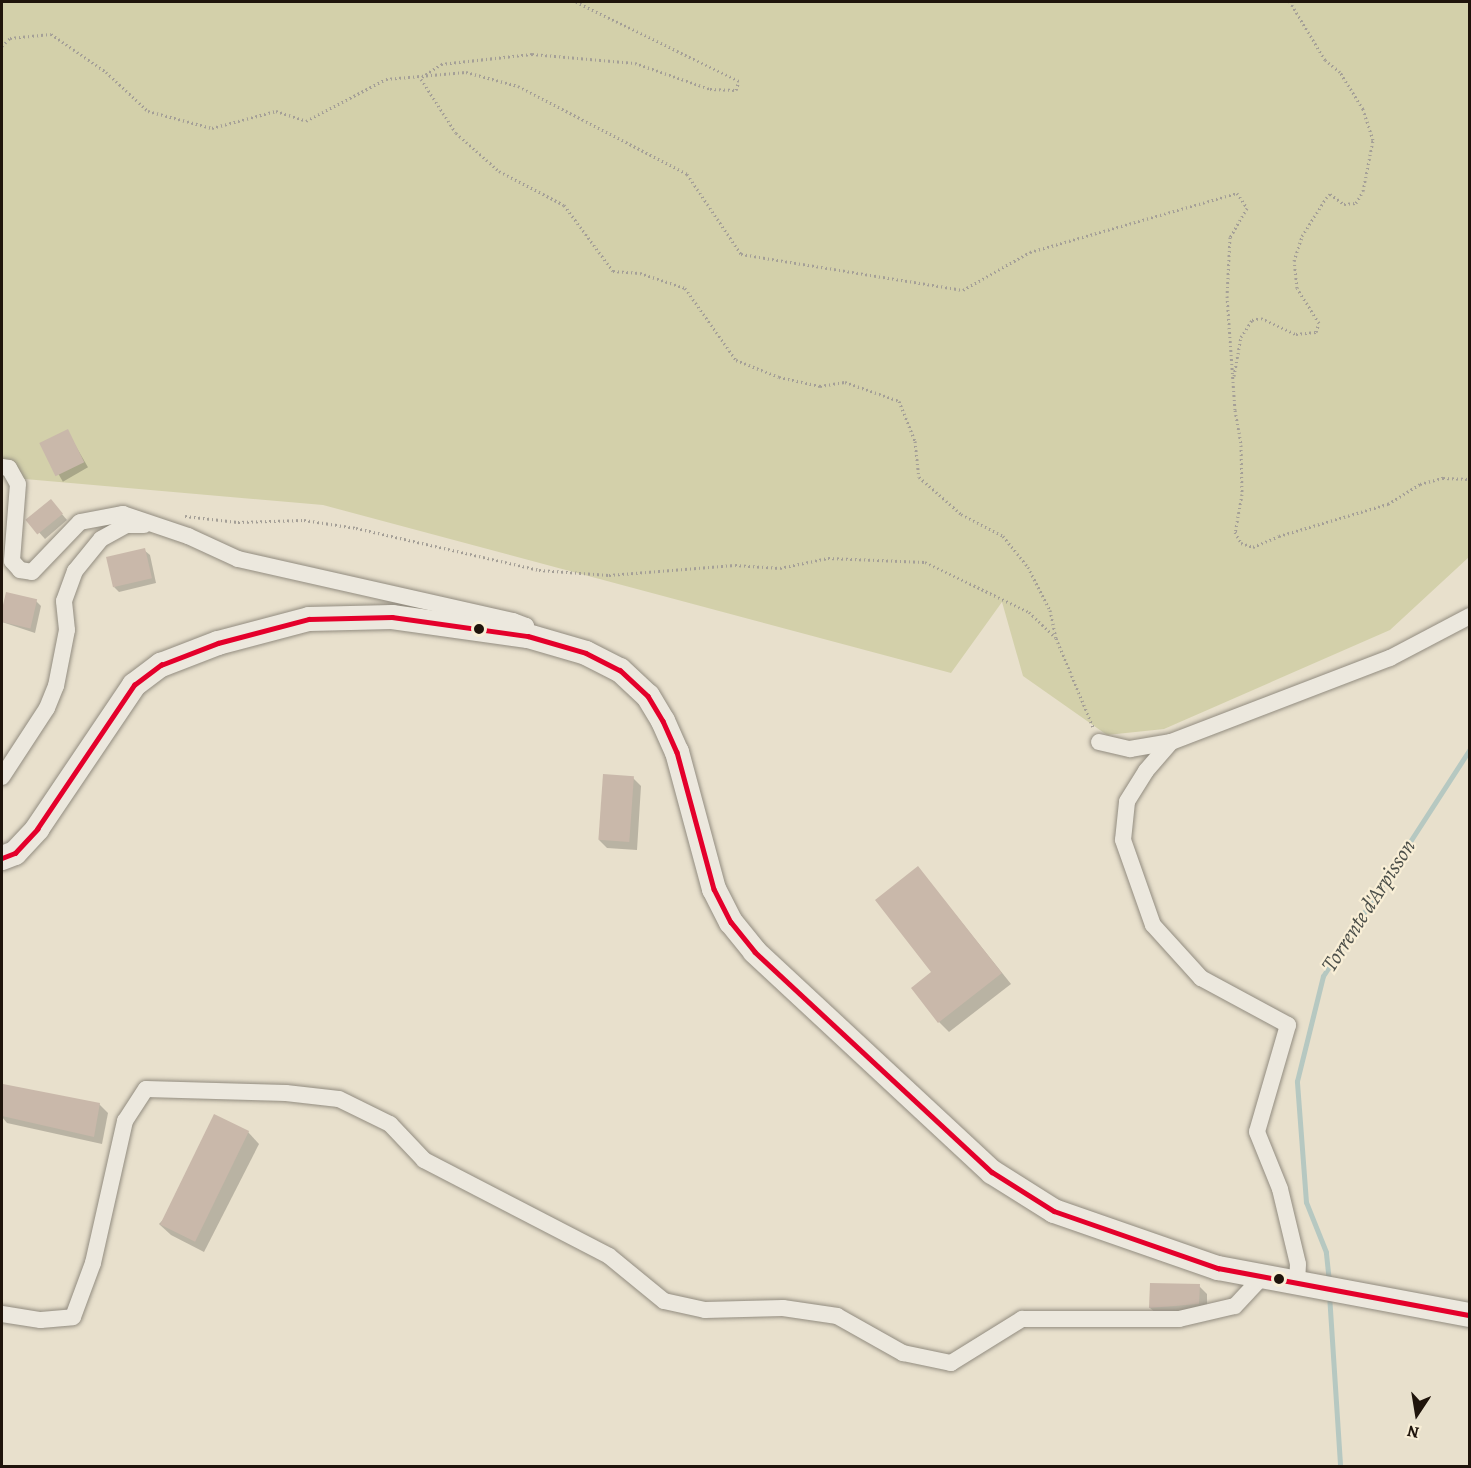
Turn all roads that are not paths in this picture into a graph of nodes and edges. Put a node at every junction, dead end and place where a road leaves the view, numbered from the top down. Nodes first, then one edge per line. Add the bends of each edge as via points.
1 (2, 467) edge
2 (156, 525) junction
3 (1470, 616) edge
4 (528, 636) junction
5 (1100, 742) road end
6 (1171, 742) junction
7 (2, 777) edge
8 (2, 858) edge
9 (1260, 1278) junction
10 (1304, 1286) junction
11 (2, 1314) edge
12 (1470, 1315) edge

1 - 2 street via 9,468 18,484 12,561 20,570 32,572 80,522 123,514
2 - 4 street via 238,559 513,621 525,626
2 - 7 street via 126,525 101,538 75,572 64,601 67,630 56,686 47,708
3 - 6 street via 1390,658
4 - 8 main road via 392,617 309,619 263,628 161,665 134,685 114,710 37,829 15,853
4 - 9 main road via 586,653 620,670 648,696 677,752 714,889 731,922 755,952 934,1122 992,1172 1054,1211 1218,1268
5 - 6 street via 1130,749
6 - 10 street via 1146,771 1127,802 1123,840 1153,925 1201,978 1288,1024 1257,1132 1280,1189
9 - 10 main road
9 - 11 street via 1235,1306 1179,1319 1022,1320 951,1363 903,1353 837,1316 783,1308 705,1310 664,1301 609,1256 424,1160 390,1124 339,1099 286,1093 146,1089 125,1120 93,1263 73,1317 41,1320
10 - 12 main road

